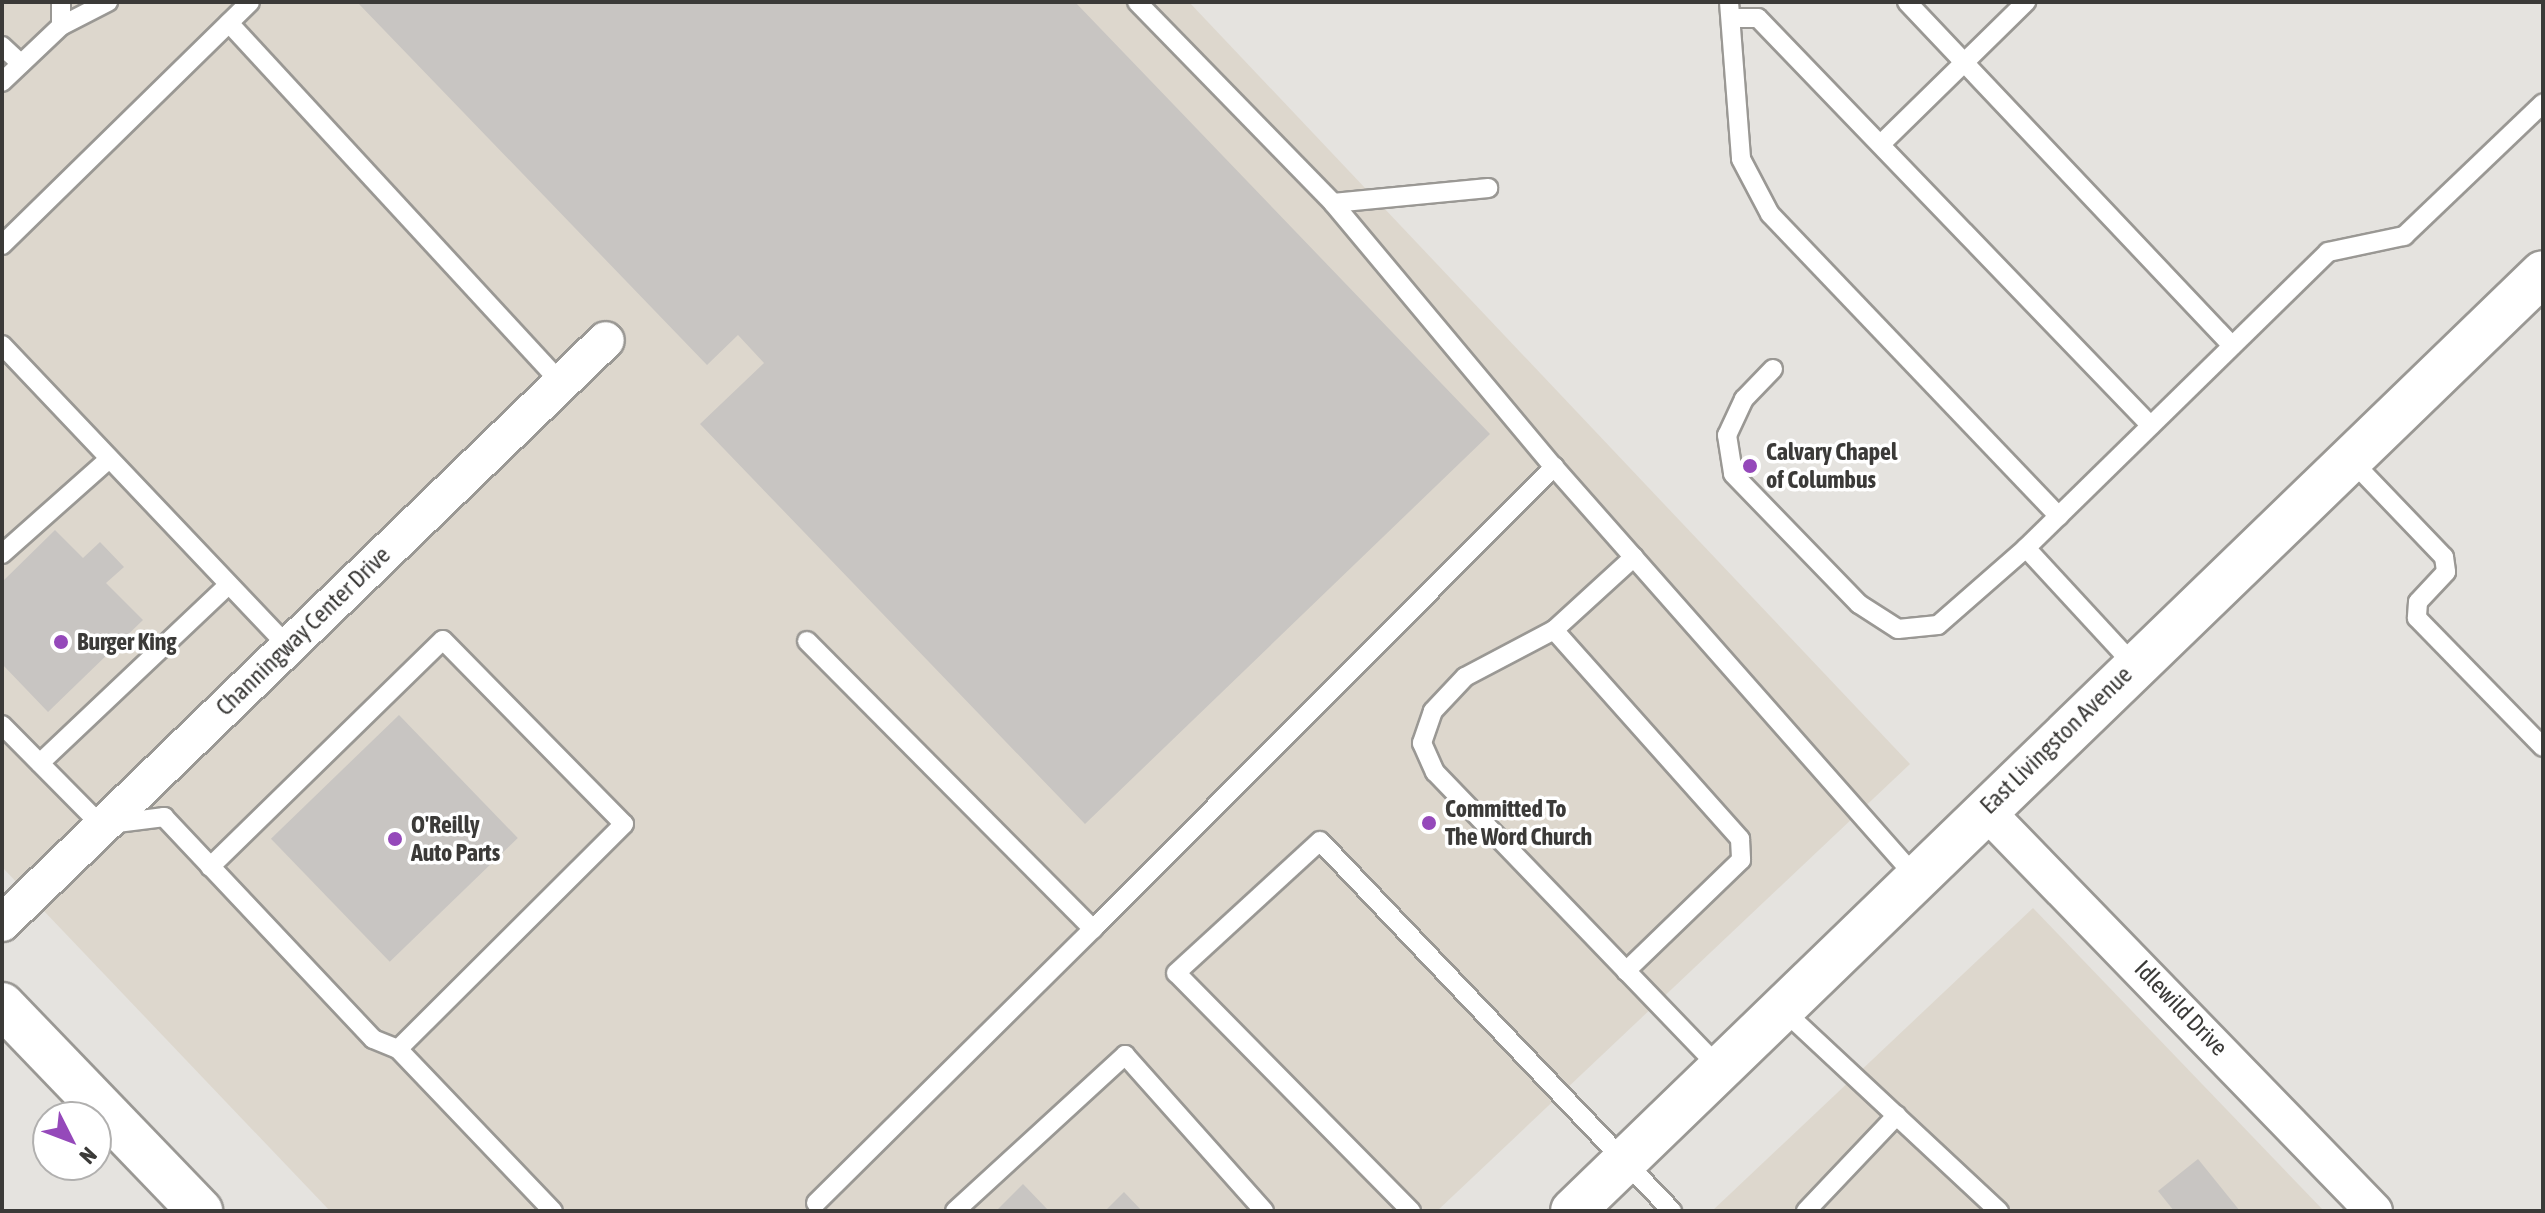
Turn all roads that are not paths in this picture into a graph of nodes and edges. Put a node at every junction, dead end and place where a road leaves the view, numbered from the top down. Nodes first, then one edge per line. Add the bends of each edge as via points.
1 (61, 2) edge
2 (108, 2) edge
3 (250, 2) edge
4 (1137, 2) edge
5 (1907, 2) edge
6 (2026, 2) edge
7 (1730, 10) edge
8 (229, 23) junction
9 (61, 26) junction
10 (2, 46) edge
11 (1965, 63) junction
12 (21, 64) junction
13 (2, 82) edge
14 (2543, 103) edge
15 (1882, 143) junction
16 (1488, 188) dead end
17 (1333, 203) junction
18 (2, 245) edge
19 (2543, 273) edge
20 (606, 340) dead end
21 (2, 345) edge
22 (2232, 346) junction
23 (1773, 369) dead end
24 (561, 383) junction
25 (2151, 426) junction
26 (2350, 459) junction
27 (108, 460) junction
28 (1554, 467) junction
29 (2059, 516) junction
30 (2026, 548) junction
31 (2, 554) edge
32 (1634, 557) junction
33 (228, 585) junction
34 (1554, 630) junction
35 (807, 641) dead end
36 (288, 646) junction
37 (2134, 665) junction
38 (2, 725) edge
39 (2543, 747) edge
40 (40, 763) junction
41 (1984, 809) junction
42 (101, 825) junction
43 (210, 867) junction
44 (1915, 876) junction
45 (2, 923) edge
46 (1093, 929) junction
47 (1626, 971) junction
48 (2, 1005) edge
49 (1781, 1008) junction
50 (398, 1049) junction
51 (1719, 1067) junction
52 (1897, 1115) junction
53 (1626, 1159) junction
54 (816, 1208) edge
55 (200, 1211) edge
56 (553, 1211) edge
57 (955, 1211) edge
58 (1264, 1211) edge
59 (1411, 1211) edge
60 (1573, 1211) edge
61 (1672, 1211) edge
62 (1806, 1211) edge
63 (1999, 1211) edge
64 (2374, 1211) edge

1 - 9 lane
2 - 9 lane
3 - 8 lane
4 - 17 lane
5 - 11 lane
6 - 11 lane
7 - 15 lane via 1758,18
7 - 29 lane via 1741,159 1770,214
8 - 18 lane
8 - 24 lane
9 - 12 lane
10 - 12 lane
11 - 15 lane
11 - 22 lane
12 - 13 lane
14 - 22 lane via 2404,236 2328,252
15 - 25 lane
16 - 17 lane
17 - 28 lane
19 - 26 main road, East Livingston Avenue
20 - 24 street, Channingway Center Drive
21 - 27 lane
22 - 25 lane
23 - 30 lane via 1744,399 1727,435 1733,474 1859,604 1898,629 1938,625
24 - 36 street, Channingway Center Drive
25 - 29 lane
26 - 37 main road, East Livingston Avenue
26 - 39 lane via 2444,557 2446,572 2418,602 2417,618
27 - 31 lane
27 - 33 lane
28 - 32 lane
28 - 46 lane
29 - 30 lane
30 - 37 lane
32 - 34 lane
32 - 44 lane
33 - 36 lane
33 - 40 lane
34 - 47 lane via 1740,839 1741,860
34 - 47 lane via 1465,677 1433,711 1422,743 1435,772
35 - 46 lane
36 - 42 street, Channingway Center Drive
37 - 41 main road, East Livingston Avenue
38 - 40 lane
40 - 42 lane
41 - 44 main road, East Livingston Avenue
41 - 64 street, Idlewild Drive
42 - 43 lane via 164,817
42 - 45 street, Channingway Center Drive
43 - 50 lane via 373,1039
43 - 50 lane via 443,640 624,824
44 - 49 main road, East Livingston Avenue
46 - 54 lane
47 - 51 lane
48 - 55 main road
49 - 51 main road, East Livingston Avenue
49 - 52 lane
50 - 56 lane
51 - 53 main road, East Livingston Avenue
52 - 62 lane
52 - 63 lane
53 - 59 lane via 1320,841 1176,973
53 - 60 main road, East Livingston Avenue
53 - 61 lane
57 - 58 lane via 1125,1055

